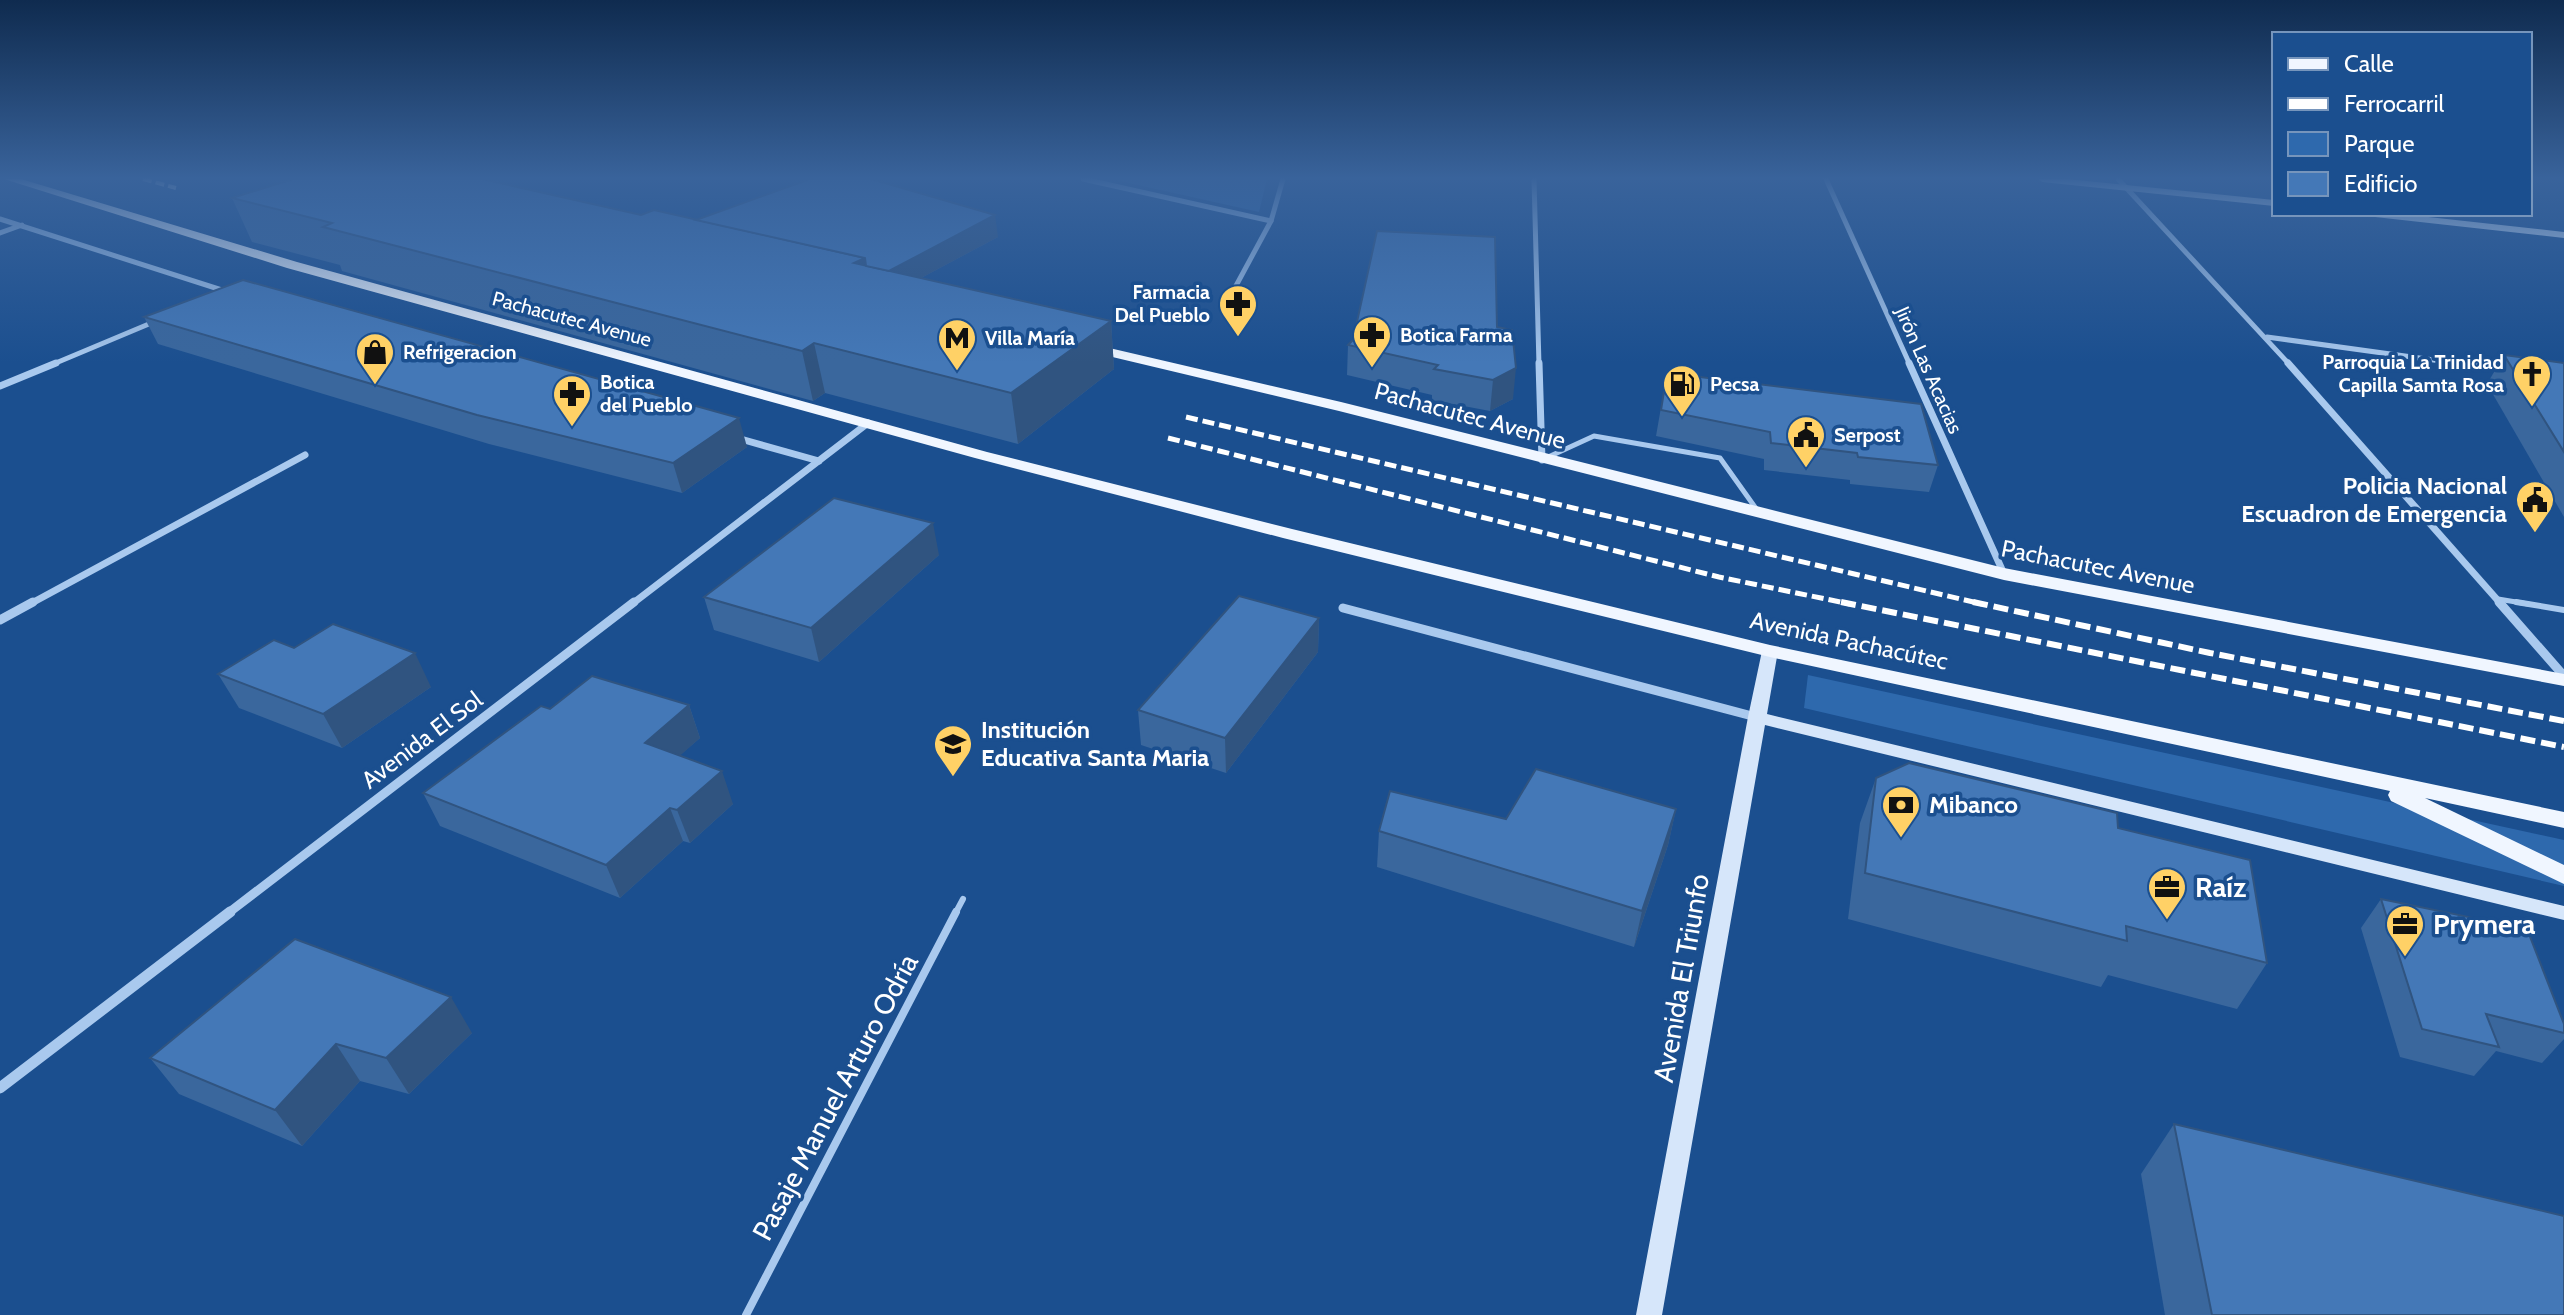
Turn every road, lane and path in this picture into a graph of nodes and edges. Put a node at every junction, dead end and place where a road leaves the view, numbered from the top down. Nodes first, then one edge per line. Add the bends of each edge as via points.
1 (70, 240) edge
2 (211, 240) edge
3 (1261, 240) edge
4 (1536, 240) edge
5 (1854, 240) edge
6 (2176, 240) edge
7 (227, 292) junction
8 (1231, 295) dead end
9 (242, 296) edge
10 (213, 298) edge
11 (170, 315) edge
12 (2266, 337) junction
13 (1071, 343) edge
14 (2517, 371) edge
15 (0, 386) edge
16 (868, 423) junction
17 (730, 436) edge
18 (305, 455) dead end
19 (1542, 460) junction
20 (819, 461) junction
21 (1759, 513) junction
22 (2004, 574) junction
23 (2498, 599) junction
24 (1343, 608) dead end
25 (2564, 610) edge
26 (0, 620) edge
27 (1770, 651) junction
28 (2564, 678) edge
29 (1756, 717) junction
30 (2370, 781) junction
31 (2564, 820) edge
32 (2564, 875) edge
33 (963, 899) dead end
34 (2564, 913) edge
35 (0, 1088) edge
36 (746, 1315) edge
37 (1649, 1315) edge

1 - 7 street
2 - 16 main road, Pachacutec Avenue
3 - 8 street
4 - 19 street
5 - 22 street, Jirón Las Acacias
6 - 12 street
7 - 9 street
7 - 10 street
11 - 15 street
12 - 14 street
12 - 23 street
13 - 19 main road, Pachacutec Avenue
16 - 20 street, Avenida El Sol
16 - 27 main road, Avenida Pachacútec via 1289,534
17 - 20 street
18 - 26 street
19 - 21 main road, Pachacutec Avenue
19 - 21 lane via 1594,436 1720,458
20 - 35 street, Avenida El Sol
21 - 22 main road, Pachacutec Avenue
22 - 28 main road, Pachacutec Avenue
23 - 25 lane
23 - 28 street
24 - 29 street
27 - 29 street, Avenida El Triunfo
27 - 30 main road, Avenida Pachacútec
29 - 34 street
29 - 37 street, Avenida El Triunfo
30 - 31 main road, Avenida Pachacútec
30 - 32 main road
33 - 36 lane, Pasaje Manuel Arturo Odría

